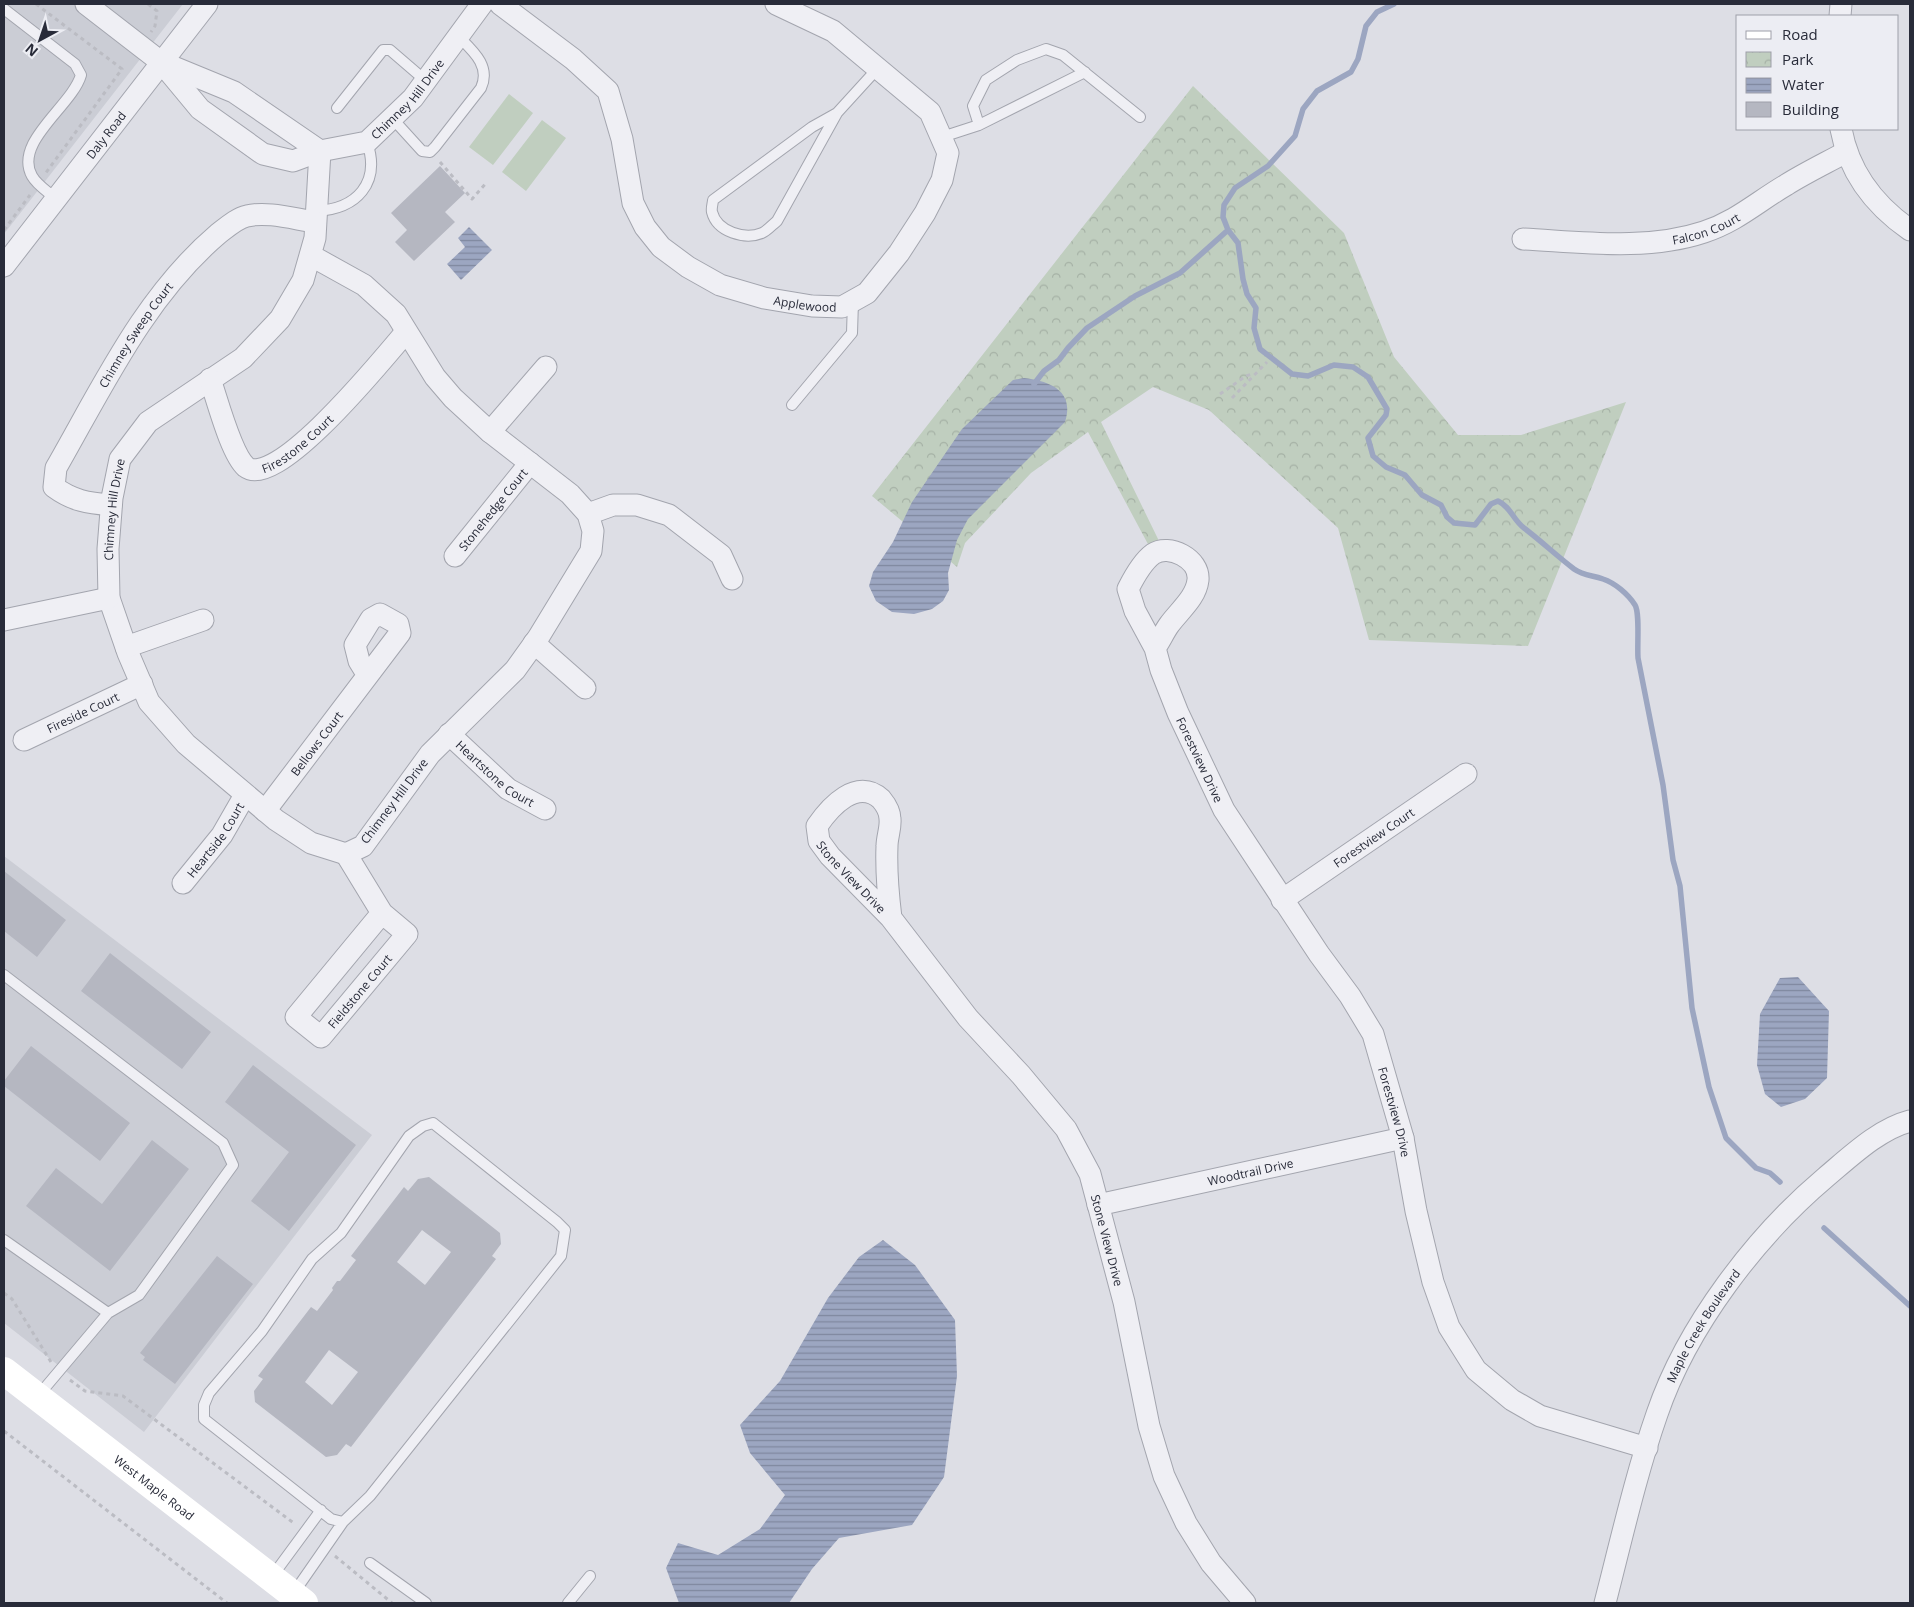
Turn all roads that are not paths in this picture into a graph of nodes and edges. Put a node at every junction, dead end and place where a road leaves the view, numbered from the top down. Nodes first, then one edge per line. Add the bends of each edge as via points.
1 (86, 4) edge
2 (207, 4) edge
3 (482, 4) edge
4 (500, 4) edge
5 (776, 4) edge
6 (4, 9) edge
7 (458, 36) junction
8 (161, 62) junction
9 (878, 68) junction
10 (1086, 72) junction
11 (426, 80) junction
12 (337, 108) dead end
13 (837, 113) junction
14 (268, 117) junction
15 (1140, 117) dead end
16 (392, 118) junction
17 (979, 124) junction
18 (1841, 130) edge
19 (942, 137) junction
20 (367, 142) junction
21 (250, 146) junction
22 (320, 151) junction
23 (1846, 152) junction
24 (55, 198) junction
25 (315, 216) junction
26 (1910, 230) edge
27 (1523, 238) dead end
28 (310, 255) junction
29 (4, 266) edge
30 (853, 301) junction
31 (406, 332) junction
32 (546, 367) dead end
33 (210, 379) junction
34 (792, 405) dead end
35 (490, 432) junction
36 (530, 463) junction
37 (111, 505) junction
38 (588, 514) junction
39 (454, 556) dead end
40 (732, 579) dead end
41 (109, 598) junction
42 (4, 620) edge
43 (203, 620) dead end
44 (534, 643) junction
45 (126, 647) junction
46 (1155, 648) dead end
47 (367, 674) dead end
48 (142, 684) junction
49 (584, 688) dead end
50 (449, 734) junction
51 (24, 740) dead end
52 (1466, 774) dead end
53 (245, 795) junction
54 (545, 809) dead end
55 (265, 810) junction
56 (346, 854) junction
57 (183, 882) dead end
58 (1282, 900) junction
59 (382, 913) junction
60 (891, 918) junction
61 (4, 975) edge
62 (1910, 1121) edge
63 (1403, 1138) junction
64 (1098, 1205) junction
65 (4, 1240) edge
66 (108, 1313) junction
67 (4, 1371) edge
68 (38, 1397) junction
69 (1647, 1448) junction
70 (321, 1510) junction
71 (343, 1522) junction
72 (370, 1563) dead end
73 (590, 1576) dead end
74 (271, 1578) junction
75 (298, 1599) edge
76 (426, 1603) edge
77 (568, 1603) edge
78 (1245, 1603) edge
79 (1605, 1603) edge

1 - 8 street
2 - 8 street, Daly Road
3 - 7 street, Chimney Hill Drive
4 - 30 street, Applewood via 608,90 622,139 633,203 644,227 661,247 688,268 720,285 764,298 812,306 842,307
5 - 9 street, Applewood via 833,31
6 - 24 lane via 75,64 81,75 77,86 40,133 28,162 38,184
7 - 11 street, Chimney Hill Drive
7 - 16 lane via 480,60 483,83 430,152 422,151
8 - 14 street via 234,92
8 - 21 street via 200,109
8 - 24 street, Daly Road
9 - 13 lane
9 - 19 street, Applewood via 930,112
10 - 15 lane
10 - 17 lane
10 - 17 lane via 1063,55 1046,49 1017,60 986,80 973,106
11 - 12 lane via 390,50 383,50
11 - 16 street, Chimney Hill Drive
13 - 13 lane via 812,127 713,200 712,212 720,224 731,233 748,237 764,233 777,220
14 - 21 street
14 - 22 street
16 - 20 street, Chimney Hill Drive
17 - 19 lane
18 - 23 street
19 - 30 street, Applewood via 948,153 942,180 925,213 867,293
20 - 22 street, Chimney Hill Drive
20 - 25 lane via 372,159 365,188 342,208
21 - 22 street via 264,154 293,161
22 - 25 street, Chimney Hill Drive
23 - 26 street via 1868,193
23 - 27 street, Falcon Court via 1785,185 1748,212 1704,232 1651,242
24 - 29 street, Daly Road
25 - 28 street, Chimney Hill Drive via 315,238
25 - 37 street, Chimney Sweep Court via 245,216 227,226 202,248 143,319 56,468 54,487 67,497
28 - 31 street via 364,285 396,314
28 - 33 street, Chimney Hill Drive via 303,280 280,319 243,358
30 - 34 lane via 852,333
31 - 33 street, Firestone Court via 329,419 287,456 260,471 252,470 241,461
31 - 35 street via 435,377
32 - 35 street
33 - 37 street, Chimney Hill Drive via 148,422 120,459
35 - 36 street
36 - 38 street via 570,494
36 - 39 street, Stonehedge Court
37 - 41 street, Chimney Hill Drive
38 - 40 street via 613,505 637,505 669,515 721,555
38 - 44 street, Chimney Hill Drive via 593,530 591,551
41 - 42 street
41 - 45 street, Chimney Hill Drive
43 - 45 street
44 - 49 street
44 - 50 street, Chimney Hill Drive via 515,670
45 - 48 street, Chimney Hill Drive
46 - 58 street, Forestview Drive via 1175,706 1224,810
47 - 55 street, Bellows Court
48 - 51 street, Fireside Court
48 - 53 street, Chimney Hill Drive via 149,702 186,744
50 - 54 street, Heartstone Court via 508,789
50 - 56 street, Chimney Hill Drive via 430,754 363,846
52 - 58 street, Forestview Court
53 - 55 street, Chimney Hill Drive
53 - 57 street, Heartside Court via 222,835
55 - 56 street, Chimney Hill Drive via 311,843
56 - 59 street, Fieldstone Court
58 - 63 street, Forestview Drive via 1350,996 1372,1034
59 - 59 street, Fieldstone Court via 296,1018 321,1037 407,934
60 - 60 street, Stone View Drive via 819,841 817,826 827,812 844,797 861,791 875,794 887,805 890,819 886,878
60 - 64 street, Stone View Drive via 968,1018 1066,1129 1090,1174
61 - 66 lane via 223,1143 233,1166 139,1295
62 - 69 street, Maple Creek Boulevard via 1893,1126 1839,1166 1793,1206 1744,1260 1705,1317 1673,1375
63 - 64 street, Woodtrail Drive
63 - 69 street, Forestview Drive via 1433,1282 1449,1327 1476,1370 1512,1400 1540,1416
64 - 78 street, Stone View Drive via 1124,1302 1149,1426 1164,1476 1186,1523 1211,1563
65 - 66 lane
66 - 68 lane
67 - 68 main road, West Maple Road
68 - 74 main road, West Maple Road
69 - 79 street, Maple Creek Boulevard
70 - 71 lane via 331,1519
70 - 71 lane via 204,1419 204,1405 209,1393 262,1331 312,1259 341,1233 409,1136 433,1123 558,1222 565,1230 561,1256 370,1496
70 - 74 lane
71 - 75 lane via 325,1547
72 - 76 lane
73 - 77 lane
74 - 75 main road, West Maple Road

